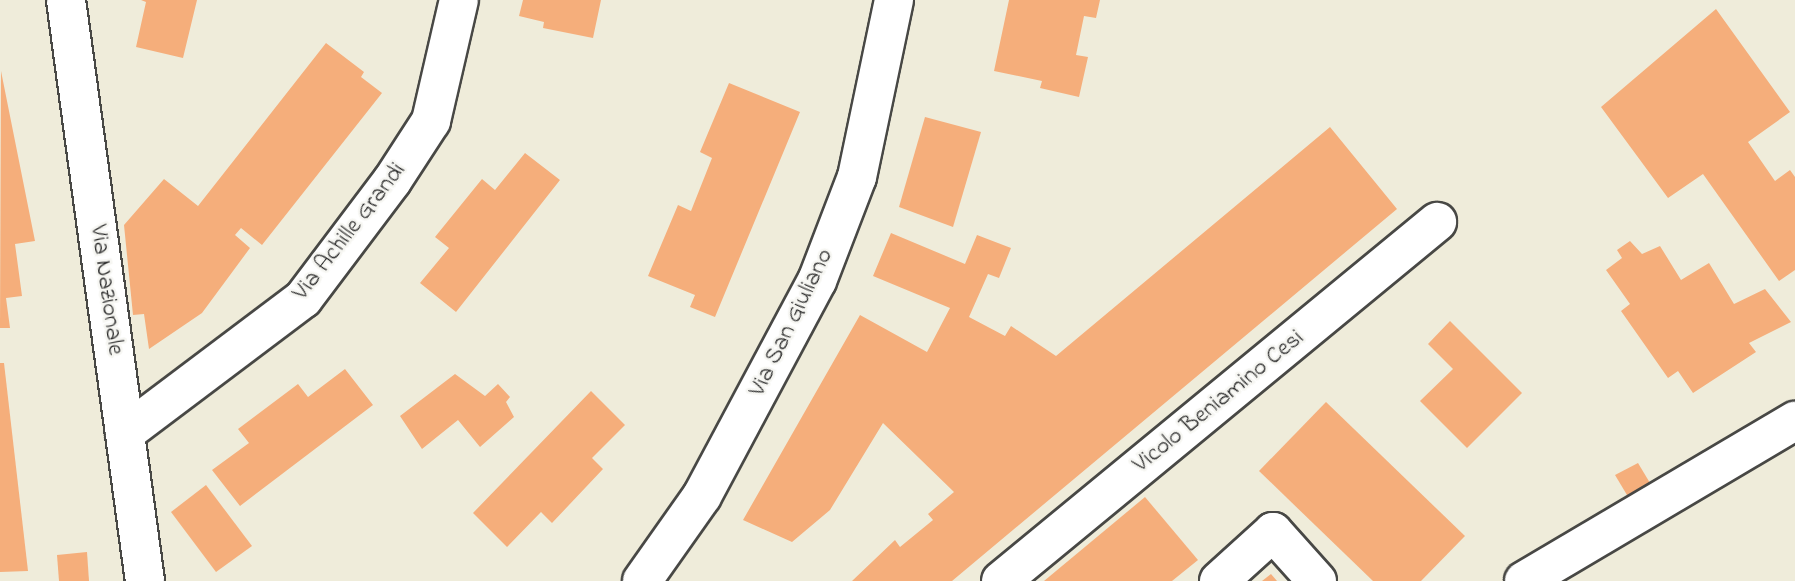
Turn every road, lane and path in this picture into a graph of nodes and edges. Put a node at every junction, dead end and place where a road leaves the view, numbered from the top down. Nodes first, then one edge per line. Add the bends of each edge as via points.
1 (66, 0) edge
2 (459, 0) edge
3 (894, 0) edge
4 (1437, 222) dead end
5 (1795, 421) edge
6 (125, 433) junction
7 (646, 580) edge
8 (145, 581) edge
9 (1001, 581) edge
10 (1219, 581) edge
11 (1317, 581) edge
12 (1524, 581) edge

1 - 6 street, Via Nazionale
2 - 6 street, Via Achille Grandi via 431,121 303,299
3 - 7 street, Via San Giuliano via 857,177 817,281 702,496
4 - 9 street, Vicolo Beniamino Cesi
5 - 12 street
6 - 8 street, Via Nazionale
10 - 11 street via 1273,532

